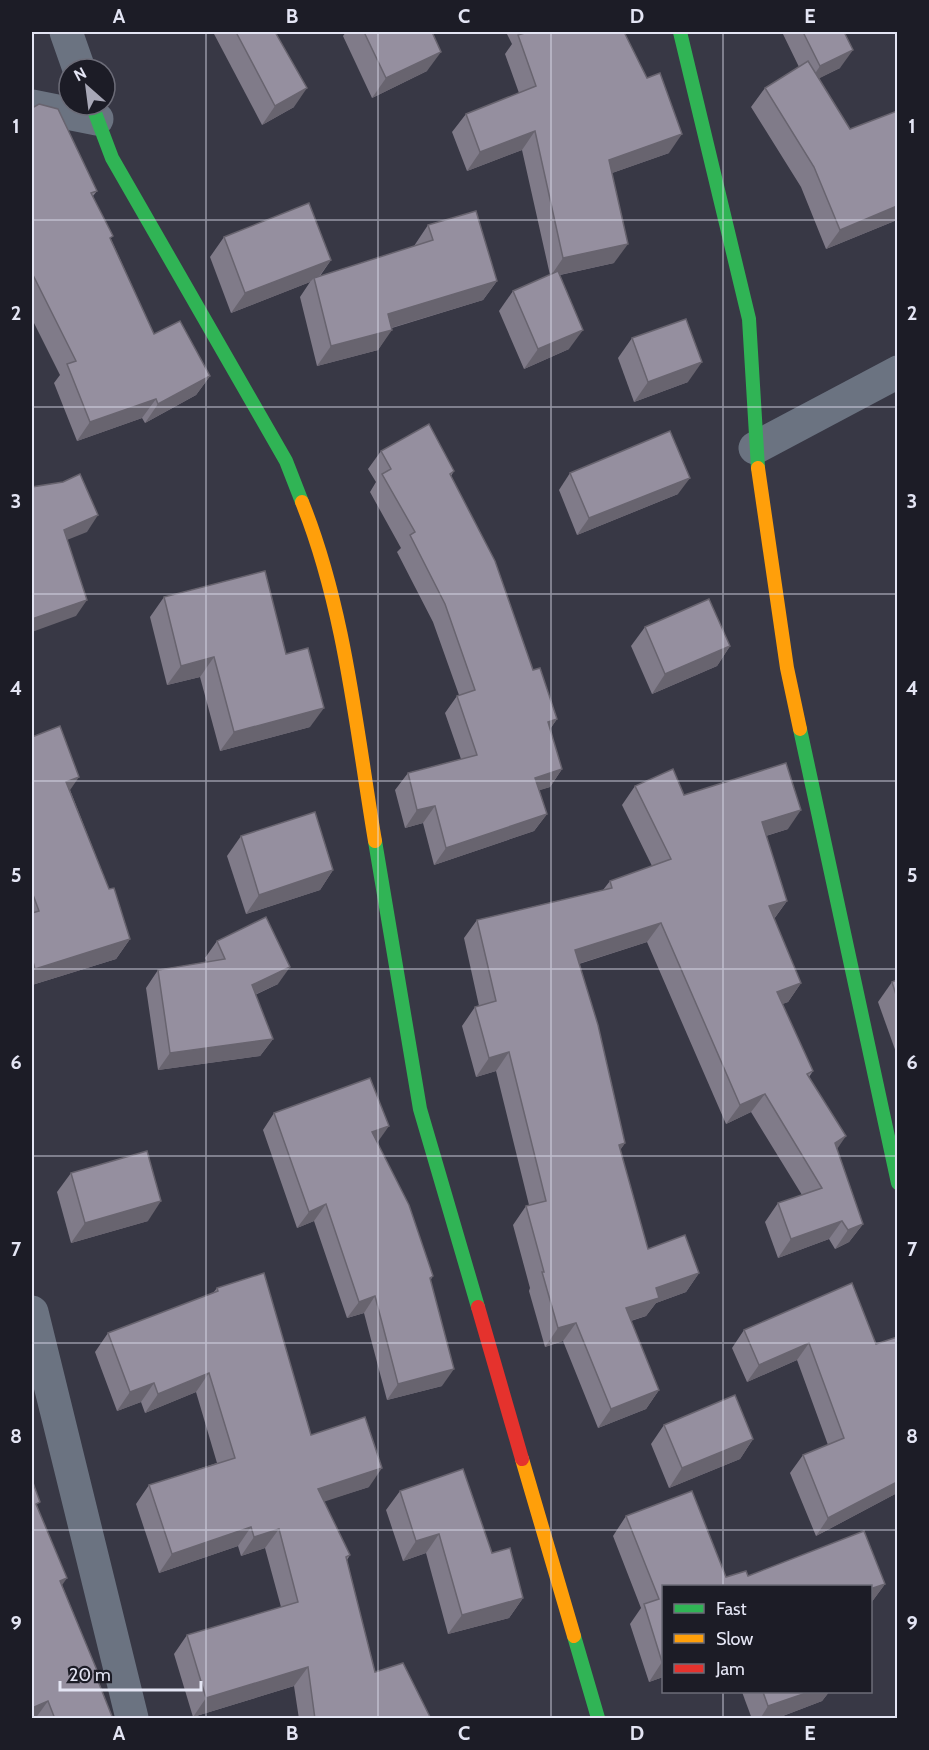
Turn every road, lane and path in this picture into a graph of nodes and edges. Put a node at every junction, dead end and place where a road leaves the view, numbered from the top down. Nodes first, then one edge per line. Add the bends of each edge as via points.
1 (66, 32) edge
2 (680, 32) edge
3 (75, 57) edge
4 (32, 106) edge
5 (57, 108) edge
6 (97, 117) edge
7 (897, 372) edge
8 (755, 448) junction
9 (897, 1183) edge
10 (32, 1312) edge
11 (132, 1719) edge
12 (598, 1719) edge

1 - 3 street
2 - 8 street via 749,320
4 - 5 street
6 - 12 street via 112,158 285,461 319,544 341,642 420,1108
7 - 8 street
8 - 9 street via 787,668
10 - 11 street

